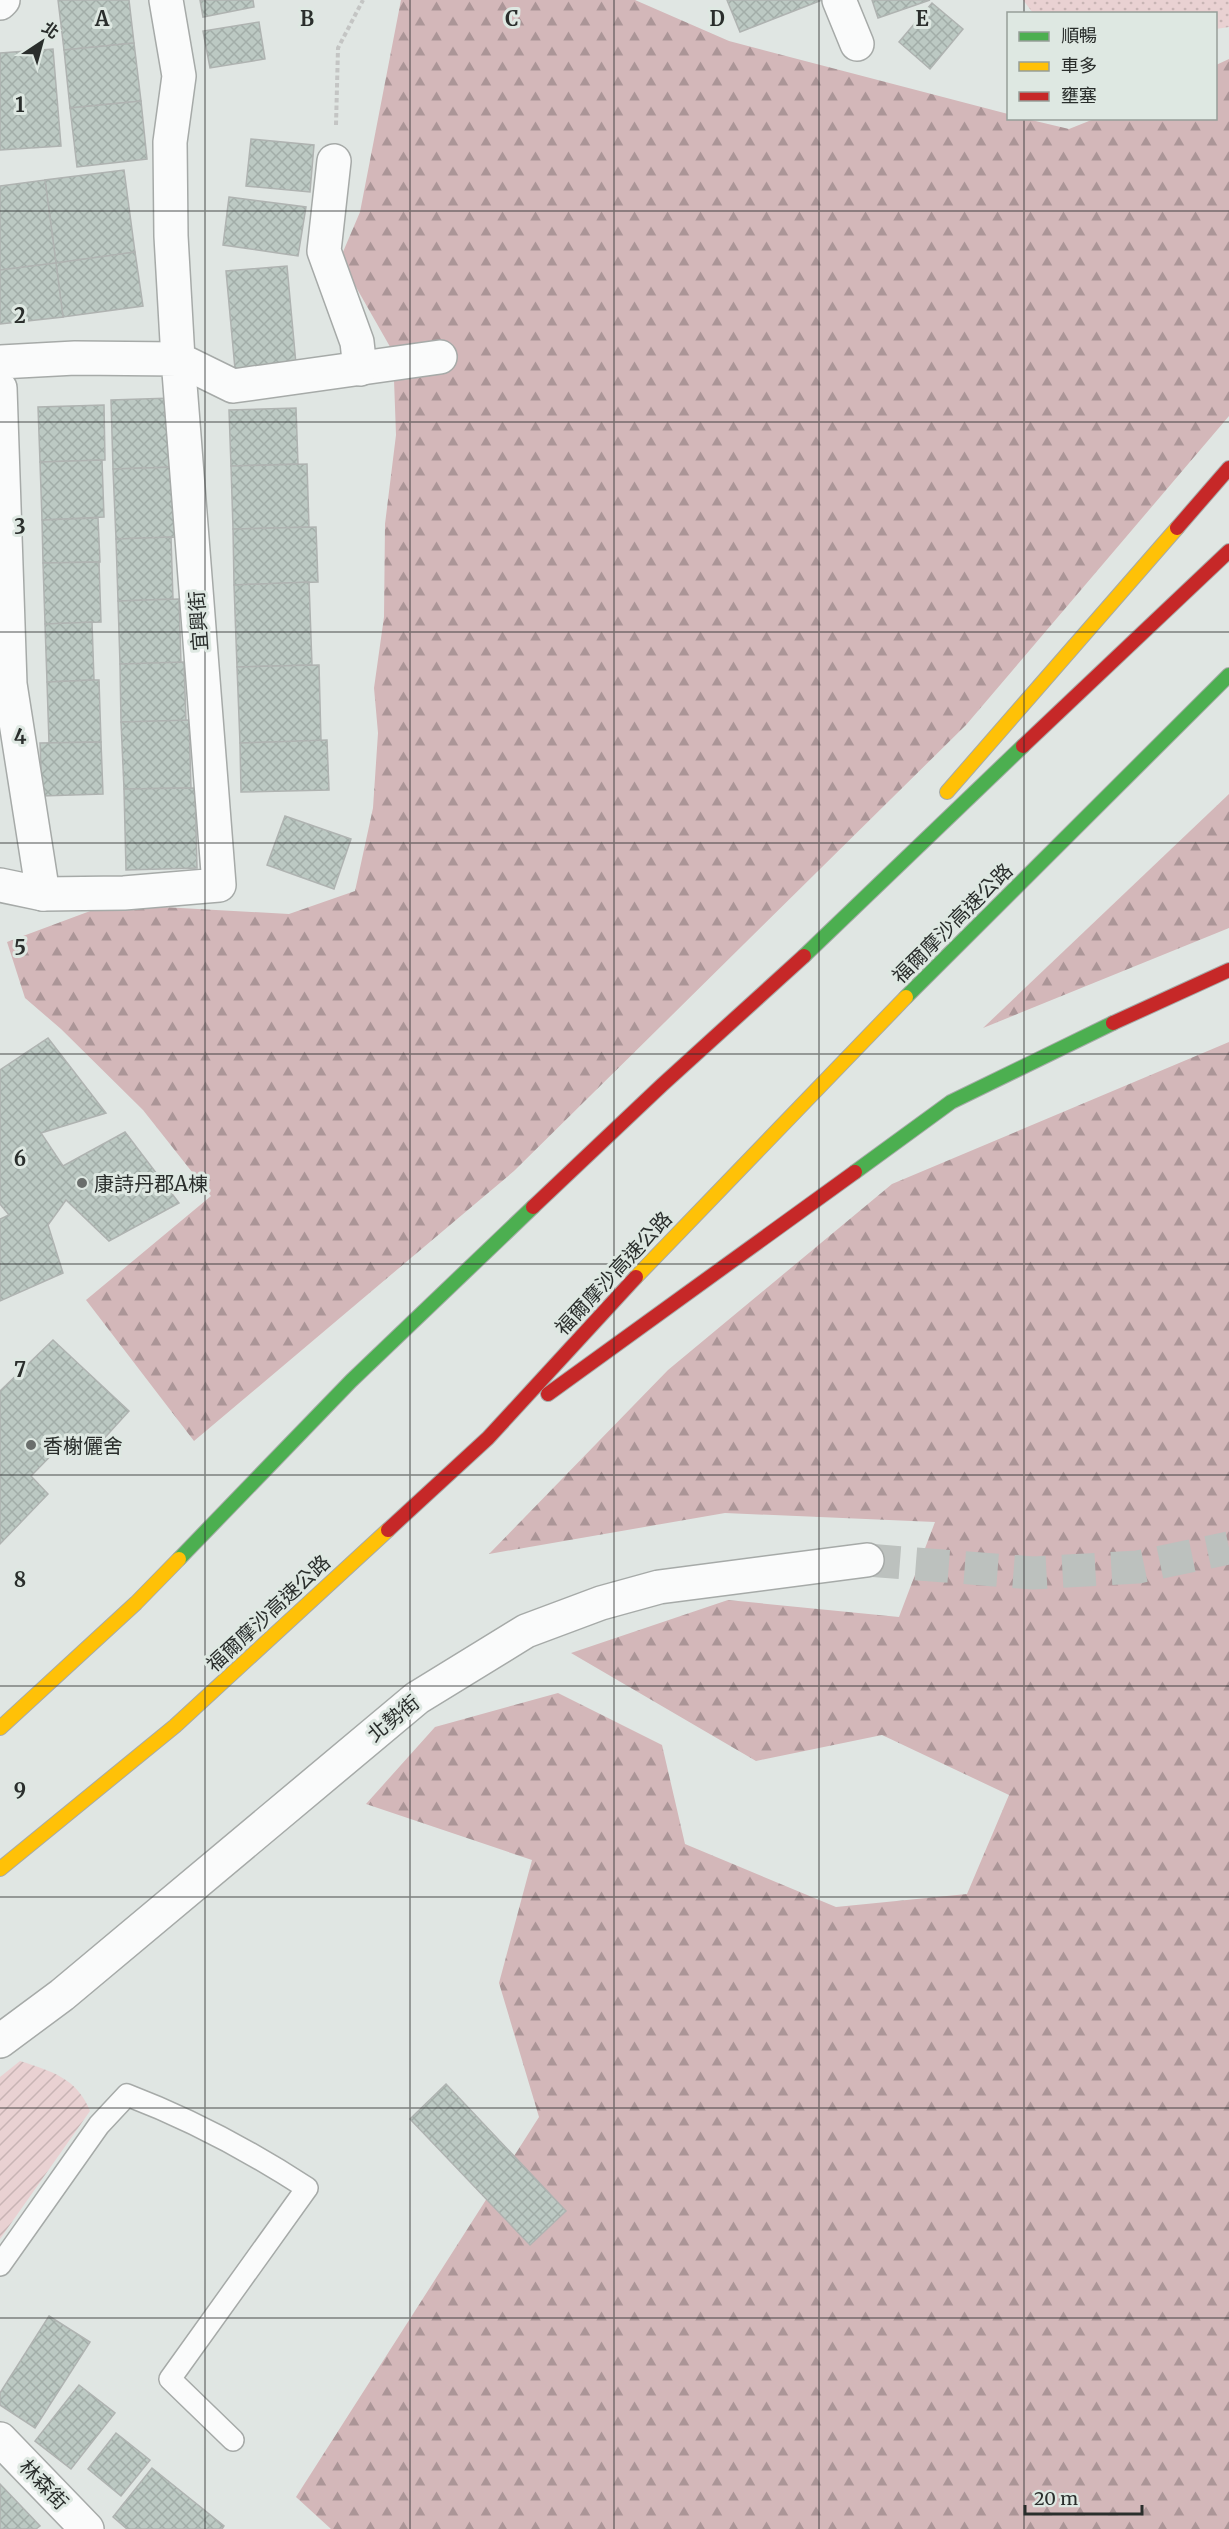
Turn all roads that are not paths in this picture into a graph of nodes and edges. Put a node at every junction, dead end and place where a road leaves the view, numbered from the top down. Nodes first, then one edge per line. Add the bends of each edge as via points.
1 (3, 0) edge
2 (166, 0) edge
3 (839, 0) edge
4 (0, 3) edge
5 (857, 44) dead end
6 (334, 161) road end
7 (440, 357) dead end
8 (178, 359) junction
9 (0, 362) edge
10 (360, 369) junction
11 (0, 388) edge
12 (1229, 468) edge
13 (1229, 552) edge
14 (1229, 675) edge
15 (940, 801) dead end
16 (916, 828) dead end
17 (0, 885) edge
18 (43, 894) junction
19 (815, 946) junction
20 (1229, 970) edge
21 (488, 1438) junction
22 (867, 1560) tunnel mouth
23 (0, 1728) edge
24 (0, 1869) edge
25 (0, 2042) edge
26 (0, 2265) edge
27 (0, 2439) edge
28 (233, 2440) dead end
29 (87, 2529) edge

1 - 4 street
2 - 8 street via 179,76 170,142
3 - 5 street
6 - 10 street via 324,251 357,342
7 - 10 street
8 - 9 street
8 - 10 street via 233,386
8 - 18 street, 宜興街 via 219,885
11 - 18 street via 10,684
12 - 15 highway
13 - 19 highway
14 - 21 highway, 福爾摩沙高速公路 via 940,962 680,1229
16 - 19 highway
17 - 18 street, 宜興街
19 - 23 highway via 653,1093 351,1381 136,1603
20 - 21 highway via 951,1102
21 - 24 highway, 福爾摩沙高速公路 via 176,1726
22 - 25 street, 北勢街 via 659,1587 601,1603 526,1631 417,1698 62,1995
26 - 28 lane via 99,2125 127,2095 163,2108 259,2157 307,2188 170,2379
27 - 29 street, 林森街

